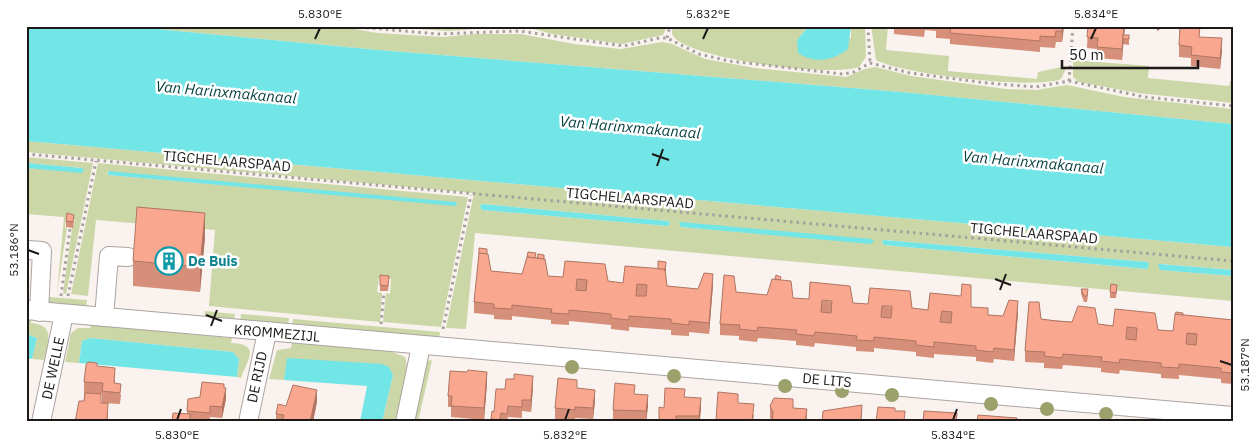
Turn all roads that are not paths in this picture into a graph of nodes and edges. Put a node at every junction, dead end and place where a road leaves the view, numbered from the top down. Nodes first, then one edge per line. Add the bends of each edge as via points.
1 (28, 250) dead end
2 (128, 257) dead end
3 (32, 311) edge
4 (64, 314) junction
5 (104, 317) junction
6 (267, 332) junction
7 (421, 346) junction
8 (1233, 416) edge
9 (42, 422) edge
10 (248, 422) edge
11 (405, 422) edge

1 - 3 street via 42,251
2 - 5 street via 109,256
3 - 4 street, KROMMEZIJL
4 - 5 street, KROMMEZIJL
4 - 9 street, DE WELLE
5 - 6 street, KROMMEZIJL
6 - 7 street, KROMMEZIJL
6 - 10 street, DE RIJD
7 - 8 street, DE LITS via 440,345
7 - 11 street

